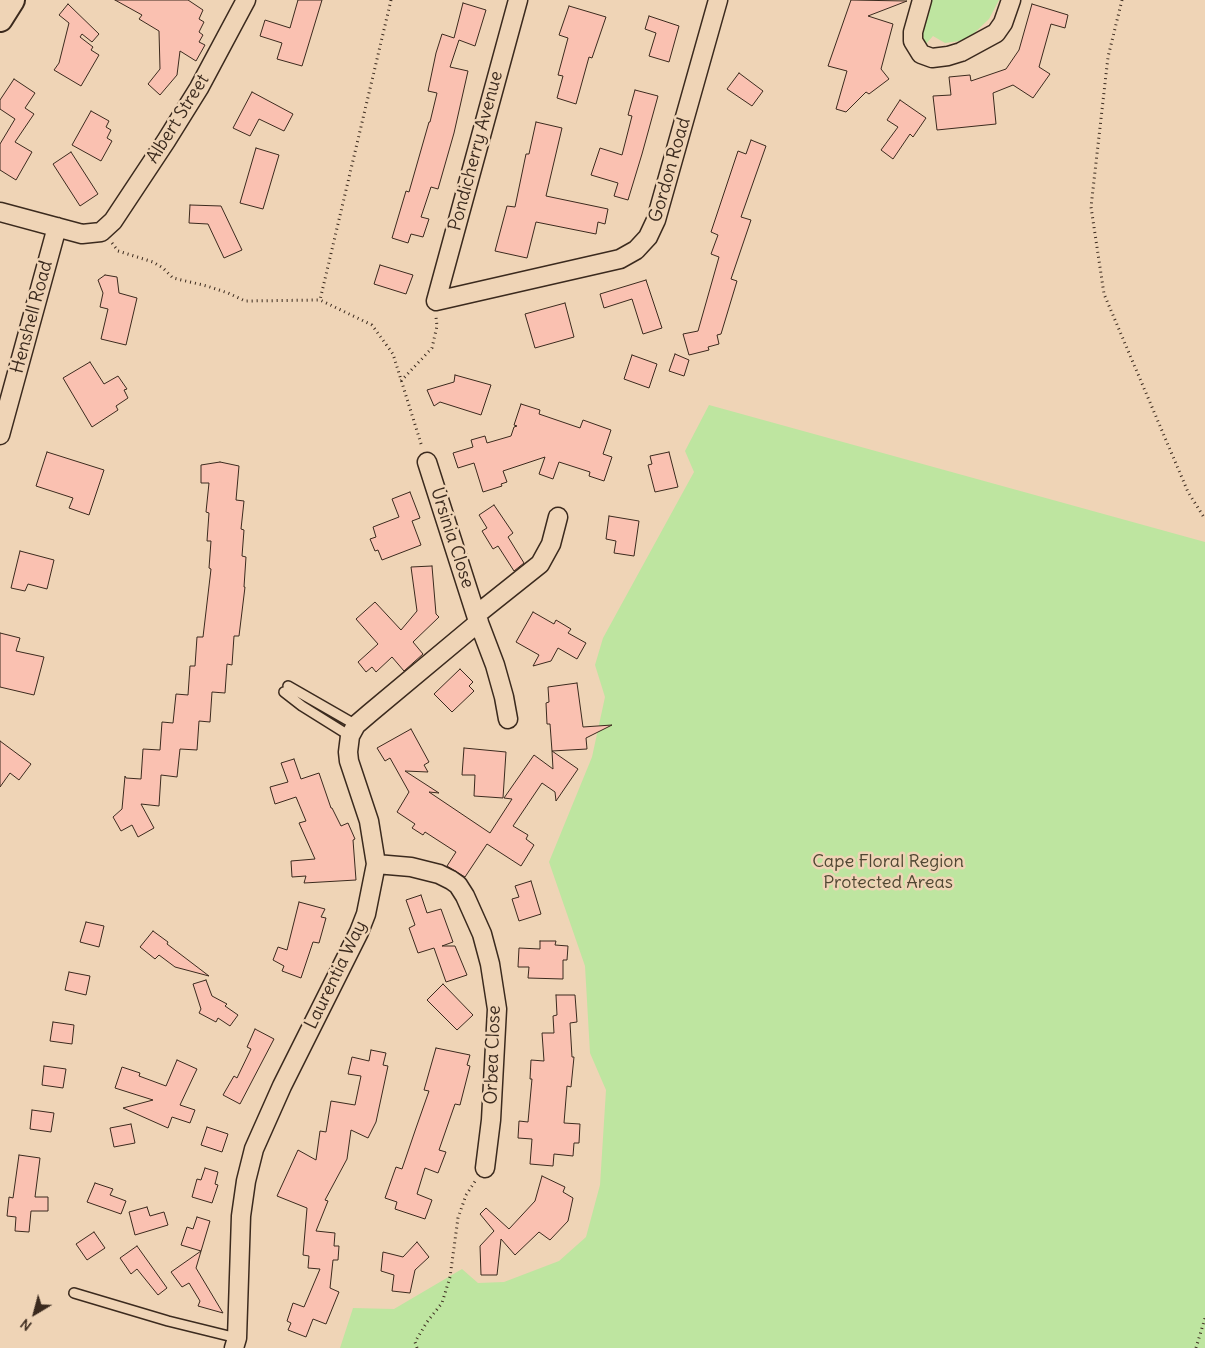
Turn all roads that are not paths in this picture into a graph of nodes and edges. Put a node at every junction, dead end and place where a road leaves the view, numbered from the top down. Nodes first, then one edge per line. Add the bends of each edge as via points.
1 (12, 0) edge
2 (246, 0) edge
3 (518, 0) edge
4 (718, 0) edge
5 (922, 0) edge
6 (1011, 0) edge
7 (0, 19) edge
8 (0, 212) edge
9 (57, 227) junction
10 (436, 301) joint
11 (0, 435) edge
12 (427, 462) road end
13 (558, 517) dead end
14 (478, 618) junction
15 (286, 689) dead end
16 (508, 719) dead end
17 (353, 730) junction
18 (376, 864) junction
19 (485, 1168) road end
20 (74, 1292) dead end
21 (236, 1343) edge

1 - 7 street
2 - 9 street, Albert Street via 199,88 113,221 101,232 82,234
3 - 10 street, Pondicherry Avenue
4 - 10 street, Gordon Road via 656,220 648,237 636,250 620,259
5 - 6 street via 913,40 921,54 932,58 961,52 996,33
8 - 9 street
9 - 11 street, Henshell Road
12 - 14 street, Ursinia Close
13 - 14 street via 551,544 540,564
14 - 16 street, Ursinia Close via 495,666
14 - 17 street
15 - 17 lane via 302,706
17 - 18 street, Laurentia Way via 349,760 369,821
18 - 19 street, Orbea Close via 411,867 451,880 465,896 482,934 497,1009
18 - 21 street, Laurentia Way via 360,932 254,1149 241,1216
20 - 21 lane

